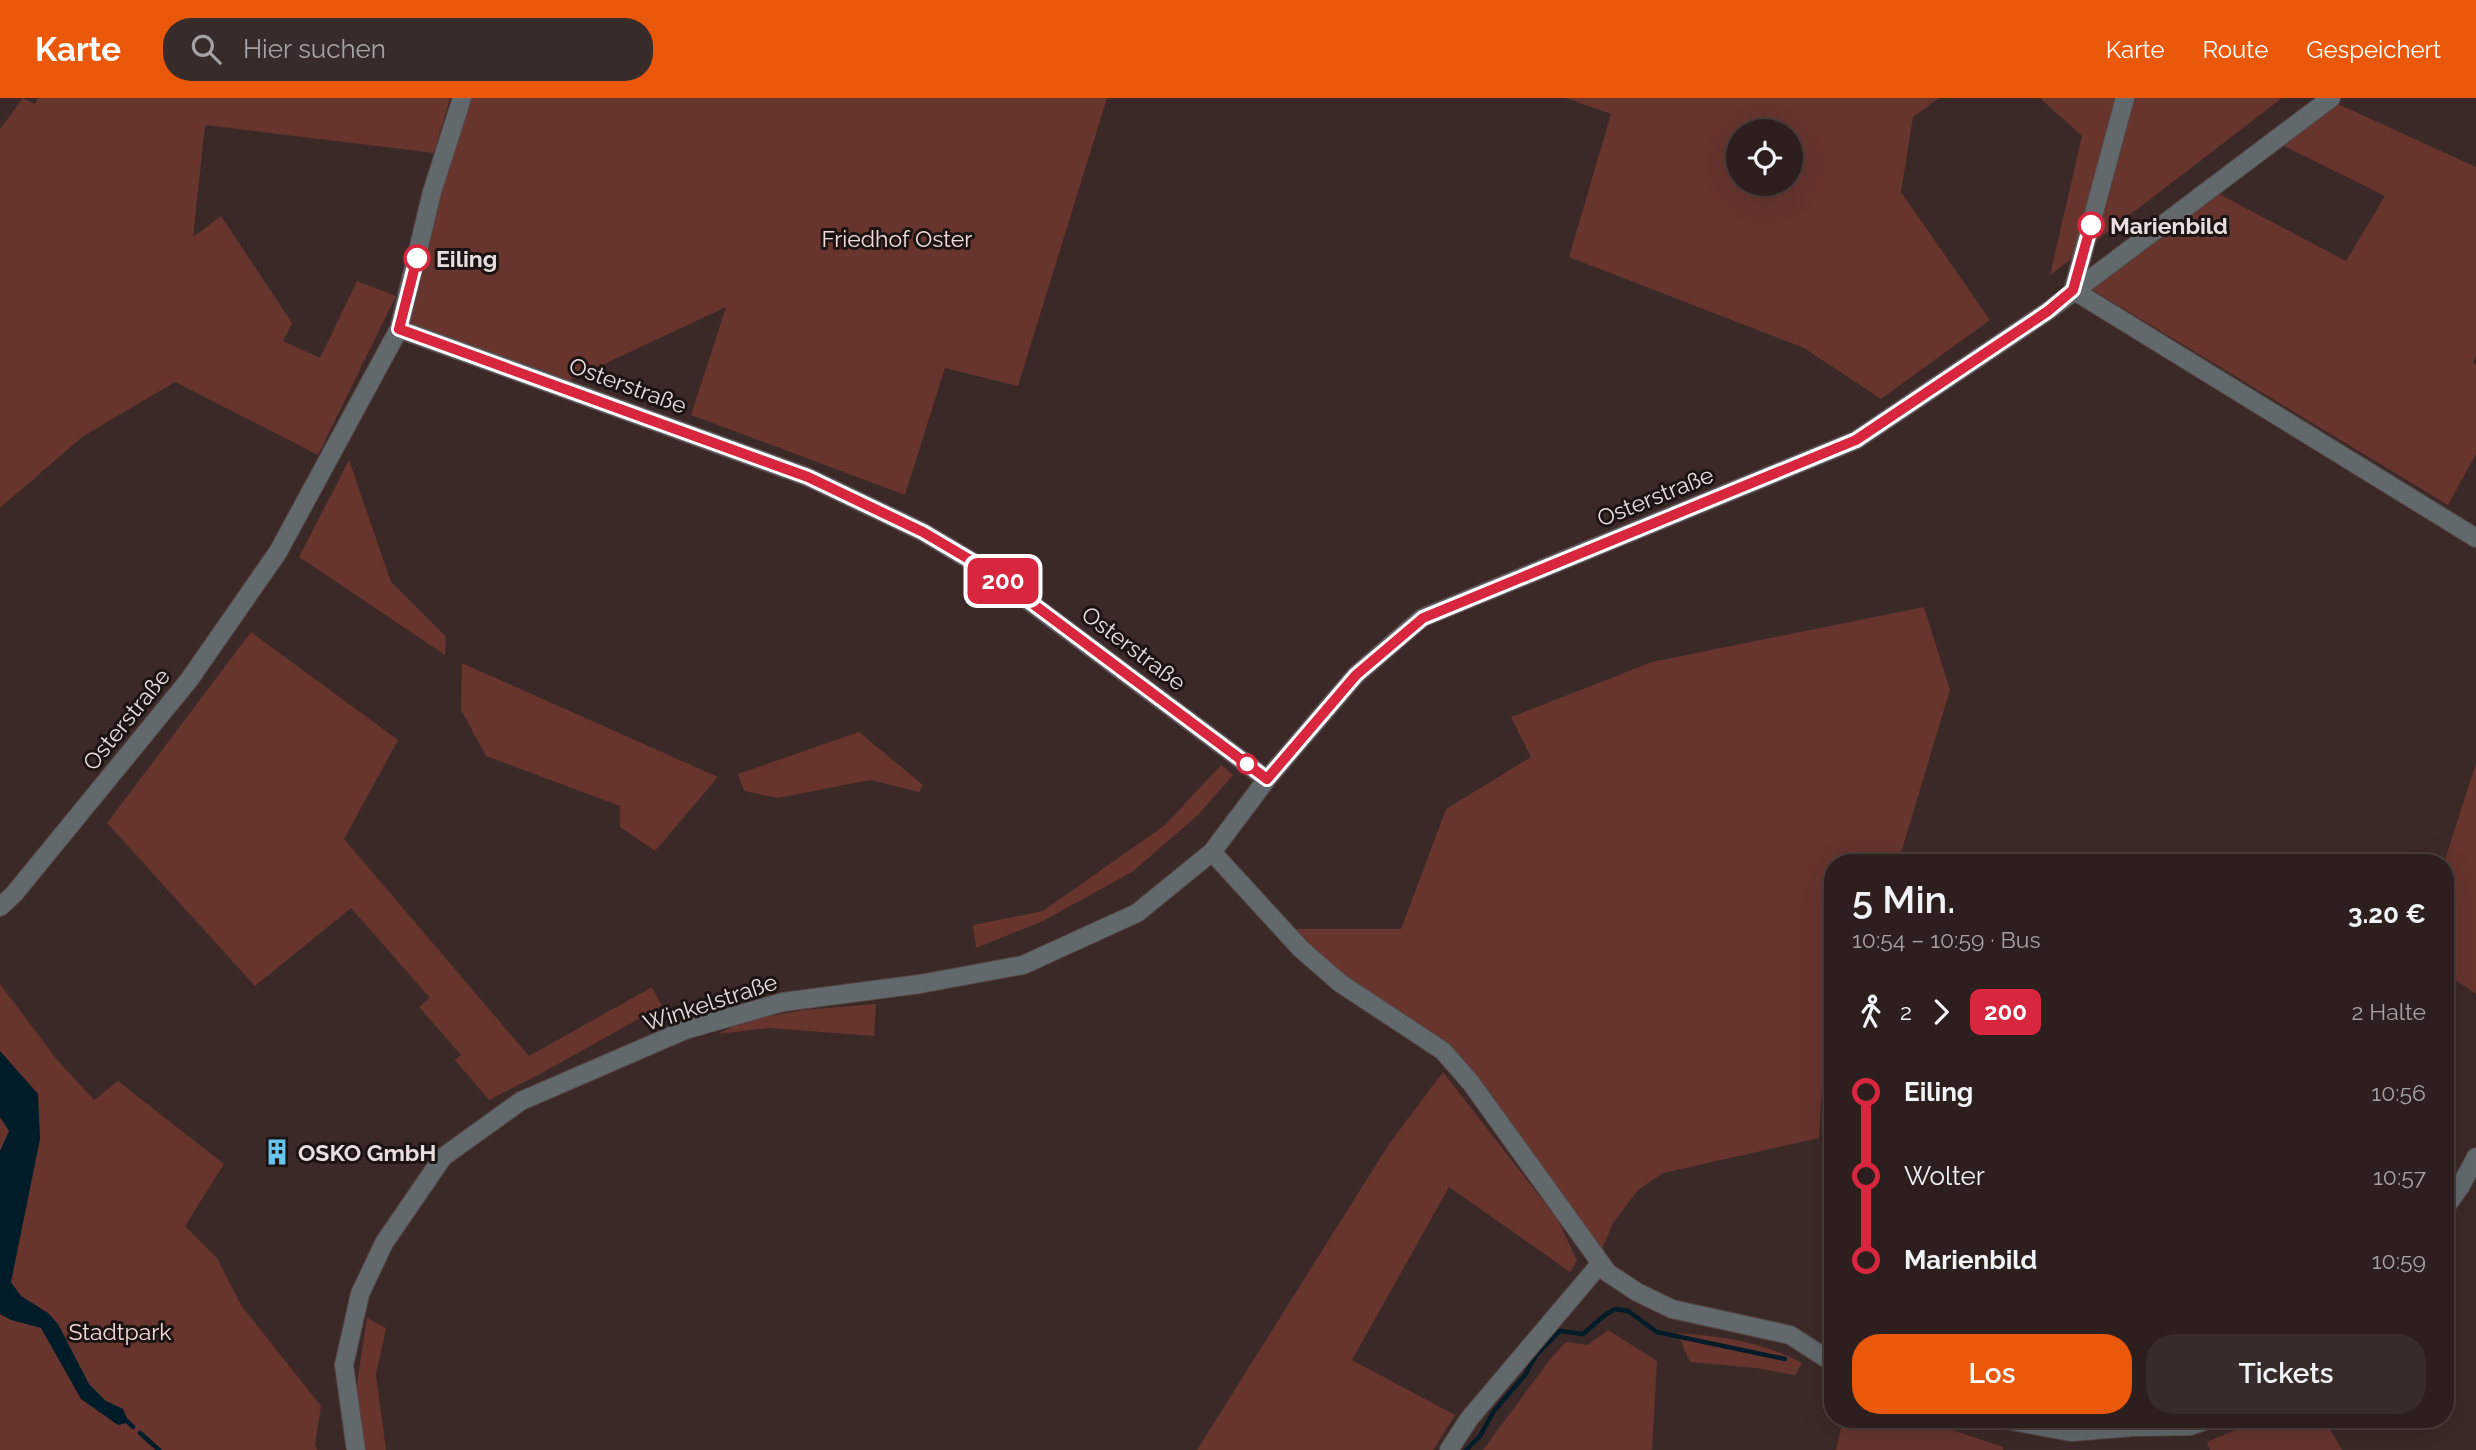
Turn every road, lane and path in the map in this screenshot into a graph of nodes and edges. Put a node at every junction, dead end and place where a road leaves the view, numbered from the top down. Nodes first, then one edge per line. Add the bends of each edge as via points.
1 (462, 98) edge
2 (2125, 98) edge
3 (2331, 98) edge
4 (2073, 290) junction
5 (399, 329) junction
6 (2476, 538) edge
7 (1267, 779) junction
8 (1212, 852) junction
9 (0, 907) edge
10 (2476, 1157) edge
11 (2468, 1191) edge
12 (1600, 1264) junction
13 (1824, 1357) edge
14 (2049, 1428) edge
15 (2121, 1428) edge
16 (356, 1450) edge
17 (1449, 1450) edge

1 - 5 street via 432,192
2 - 4 street
3 - 4 street, Osterstraße
4 - 6 street
4 - 7 street, Osterstraße via 1856,440 1423,618 1356,675
5 - 7 street, Osterstraße via 808,477 923,532 989,571
5 - 9 street, Osterstraße via 278,552 190,680
7 - 8 street, Winkelstraße
8 - 12 street via 1301,949 1340,983 1443,1051 1471,1083
8 - 16 street, Winkelstraße via 1137,913 1023,965 783,1002 685,1030 522,1101 443,1157 384,1243 360,1294 344,1365
10 - 11 street
12 - 13 street via 1637,1293 1672,1309 1790,1335
12 - 17 street via 1469,1419
14 - 15 street via 2071,1432

